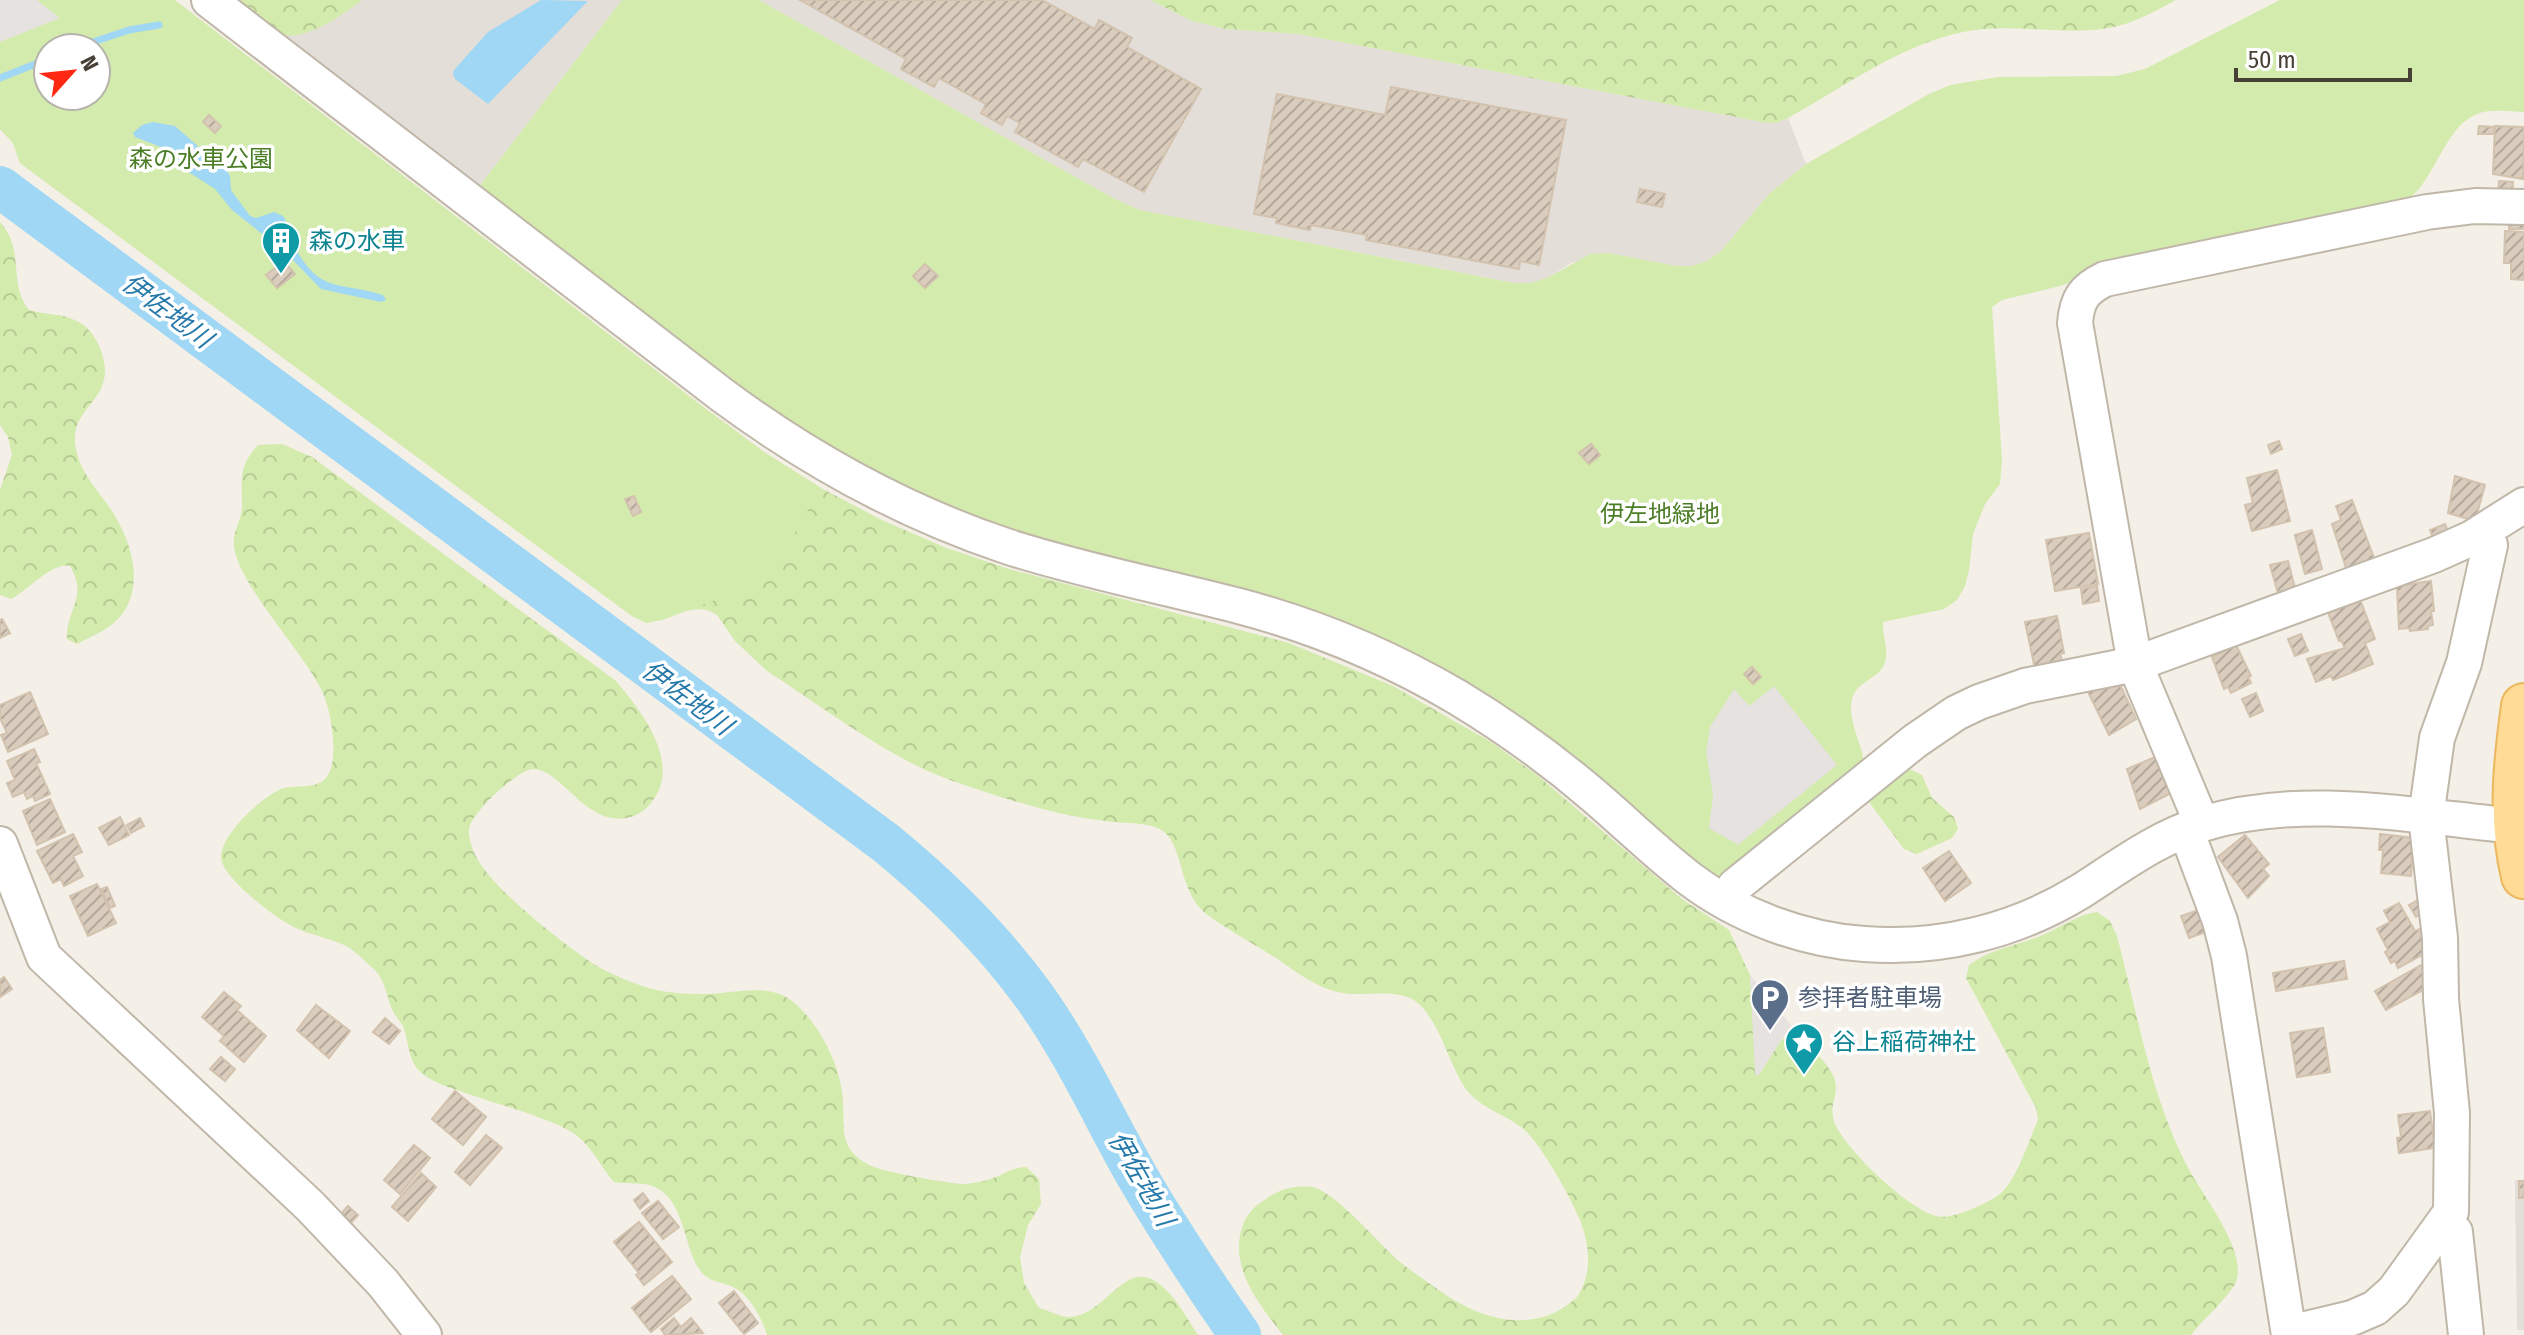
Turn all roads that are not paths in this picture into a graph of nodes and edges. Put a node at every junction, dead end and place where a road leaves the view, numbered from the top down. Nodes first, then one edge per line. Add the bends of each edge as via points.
1 (209, 0) edge
2 (2524, 207) edge
3 (2524, 505) edge
4 (2482, 532) junction
5 (2135, 664) junction
6 (2524, 706) edge
7 (2426, 817) junction
8 (2515, 826) junction
9 (2194, 827) junction
10 (0, 844) edge
11 (2524, 876) edge
12 (1725, 901) junction
13 (14, 917) edge
14 (2444, 1224) junction
15 (2289, 1334) edge
16 (424, 1335) edge
17 (2466, 1335) edge

1 - 12 street via 722,395 832,470 891,501 1014,549 1296,623 1402,667 1537,750 1694,882
2 - 5 street via 2427,212 2105,279 2088,287 2077,304 2075,323
3 - 4 street
4 - 5 street via 2434,555
4 - 7 street via 2490,545 2464,663 2437,738
5 - 9 street
5 - 12 street via 2025,686 1956,713 1745,877
6 - 8 main road
7 - 8 street
7 - 9 street via 2305,807 2268,809
7 - 14 street via 2452,1113 2452,1200
8 - 11 main road
9 - 12 street via 2036,915 1951,941 1861,944 1817,937
9 - 15 street via 2229,956
10 - 13 street
13 - 16 street via 44,957 310,1206
14 - 15 street via 2375,1308
14 - 17 street via 2455,1232

